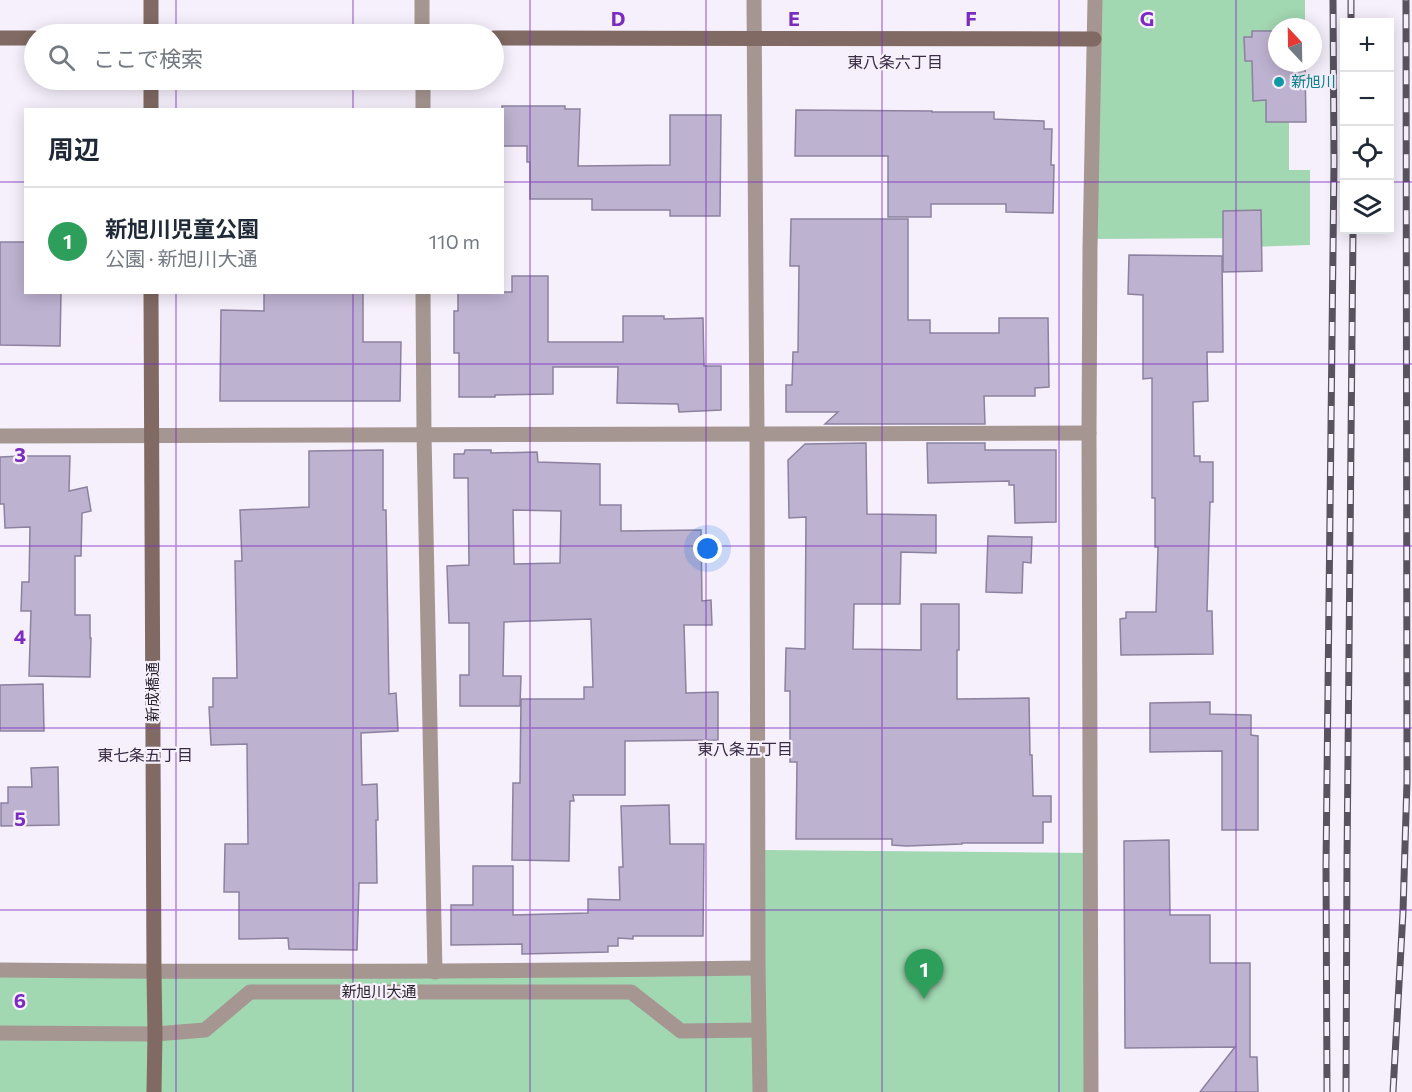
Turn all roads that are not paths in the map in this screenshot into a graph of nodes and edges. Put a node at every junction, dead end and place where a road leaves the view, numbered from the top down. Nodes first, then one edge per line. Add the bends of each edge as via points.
1 (151, 0) edge
2 (423, 0) edge
3 (754, 0) edge
4 (1095, 0) edge
5 (151, 24) edge
6 (422, 24) edge
7 (0, 38) edge
8 (24, 38) edge
9 (504, 38) edge
10 (754, 38) junction
11 (1094, 39) junction
12 (151, 90) edge
13 (423, 90) edge
14 (151, 108) edge
15 (423, 108) edge
16 (152, 294) edge
17 (423, 294) edge
18 (1089, 433) junction
19 (424, 434) junction
20 (757, 434) junction
21 (152, 435) junction
22 (0, 436) edge
23 (758, 968) junction
24 (0, 970) edge
25 (154, 972) junction
26 (435, 972) junction
27 (758, 1030) junction
28 (0, 1033) edge
29 (155, 1034) junction
30 (154, 1092) edge
31 (760, 1092) edge
32 (1091, 1092) edge

1 - 5 street
2 - 6 street
3 - 10 street
4 - 11 street
7 - 8 street
9 - 10 street
10 - 11 street
10 - 20 street
11 - 18 street
12 - 14 street
13 - 15 street
16 - 21 street, 新成橋通
17 - 19 street
18 - 20 street
18 - 32 street
19 - 20 street
19 - 21 street
19 - 26 street
20 - 23 street
21 - 22 street
21 - 25 street, 新成橋通
23 - 26 street, 新旭川大通
23 - 27 street
24 - 25 street, 新旭川大通
25 - 26 street, 新旭川大通
25 - 29 street, 新成橋通
27 - 29 street, 新旭川大通 via 681,1030 631,992 249,992 205,1030
27 - 31 street
28 - 29 street, 新旭川大通
29 - 30 street, 新成橋通

